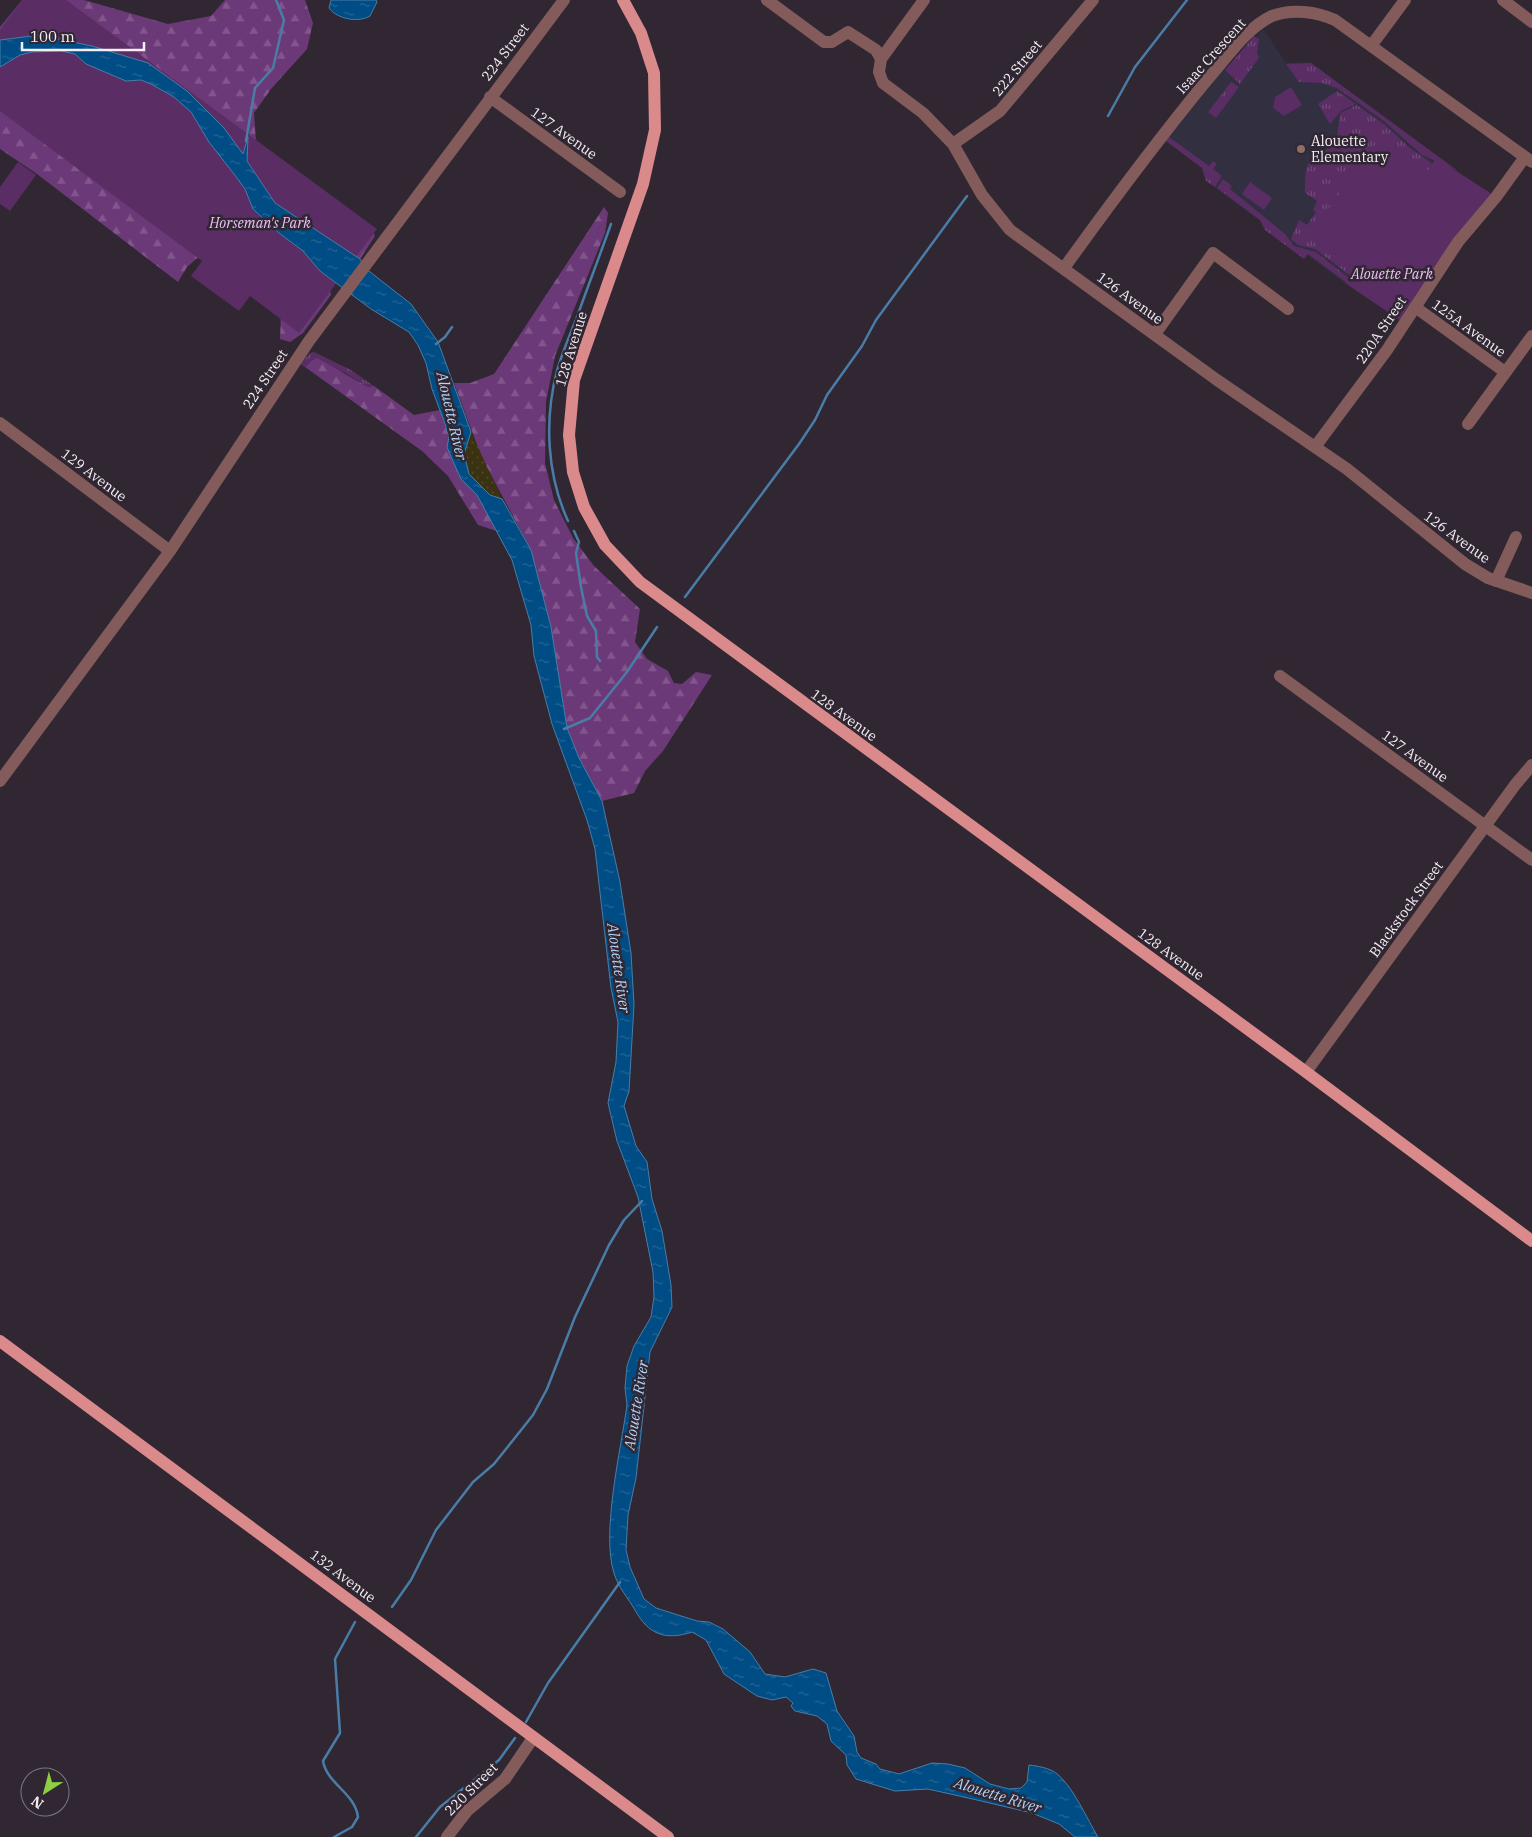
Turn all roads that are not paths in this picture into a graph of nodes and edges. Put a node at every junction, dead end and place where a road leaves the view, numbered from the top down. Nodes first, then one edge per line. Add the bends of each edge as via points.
1 (564, 0) edge
2 (623, 0) edge
3 (767, 0) edge
4 (924, 0) edge
5 (1094, 0) edge
6 (1280, 0) edge
7 (1405, 0) edge
8 (1503, 0) edge
9 (1299, 6) edge
10 (1283, 13) junction
11 (1532, 22) edge
12 (1371, 46) junction
13 (881, 59) junction
14 (490, 97) junction
15 (953, 144) junction
16 (1529, 159) edge
17 (620, 192) dead end
18 (1064, 268) junction
19 (1415, 307) junction
20 (1288, 309) dead end
21 (1155, 334) junction
22 (1532, 336) edge
23 (1505, 372) junction
24 (0, 423) edge
25 (1468, 424) dead end
26 (1316, 447) junction
27 (1516, 537) dead end
28 (170, 551) junction
29 (1496, 581) junction
30 (1532, 593) edge
31 (1280, 676) dead end
32 (1532, 765) edge
33 (0, 781) edge
34 (1486, 826) junction
35 (1532, 860) edge
36 (1306, 1072) junction
37 (1532, 1241) edge
38 (0, 1341) edge
39 (533, 1738) junction
40 (447, 1837) edge
41 (668, 1837) edge

1 - 14 street, 224 Street
2 - 36 main road, 128 Avenue via 641,34 654,73 655,130 643,184 574,380 569,434 573,472 584,507 605,545 640,582
3 - 13 street via 820,40 828,43 844,32 852,33 876,50
4 - 13 street
5 - 15 street, 222 Street via 1000,111
6 - 10 street
7 - 12 street
8 - 11 street
9 - 10 street, Isaac Crescent
9 - 12 street, Isaac Crescent via 1335,20
10 - 18 street, Isaac Crescent via 1257,26 1215,71 1144,159
12 - 16 street, Isaac Crescent
13 - 15 street, 126 Avenue via 878,72 883,83 933,122
14 - 17 street, 127 Avenue
14 - 28 street, 224 Street via 288,371
15 - 18 street, 126 Avenue via 982,195 1010,230
16 - 19 street, 220A Street via 1458,242
18 - 21 street, 126 Avenue
19 - 23 street, 125A Avenue
19 - 26 street, 220A Street
20 - 21 street via 1213,253
21 - 26 street, 126 Avenue
22 - 23 street
23 - 25 street
24 - 28 street, 129 Avenue
26 - 29 street, 126 Avenue via 1464,564
27 - 29 street
28 - 33 street, 224 Street
29 - 30 street, 126 Avenue
31 - 34 street, 127 Avenue
32 - 34 street, Blackstock Street
34 - 35 street, 127 Avenue
34 - 36 street, Blackstock Street
36 - 37 main road, 128 Avenue
38 - 39 main road, 132 Avenue
39 - 40 street, 220 Street via 505,1779 466,1811
39 - 41 main road, 132 Avenue

